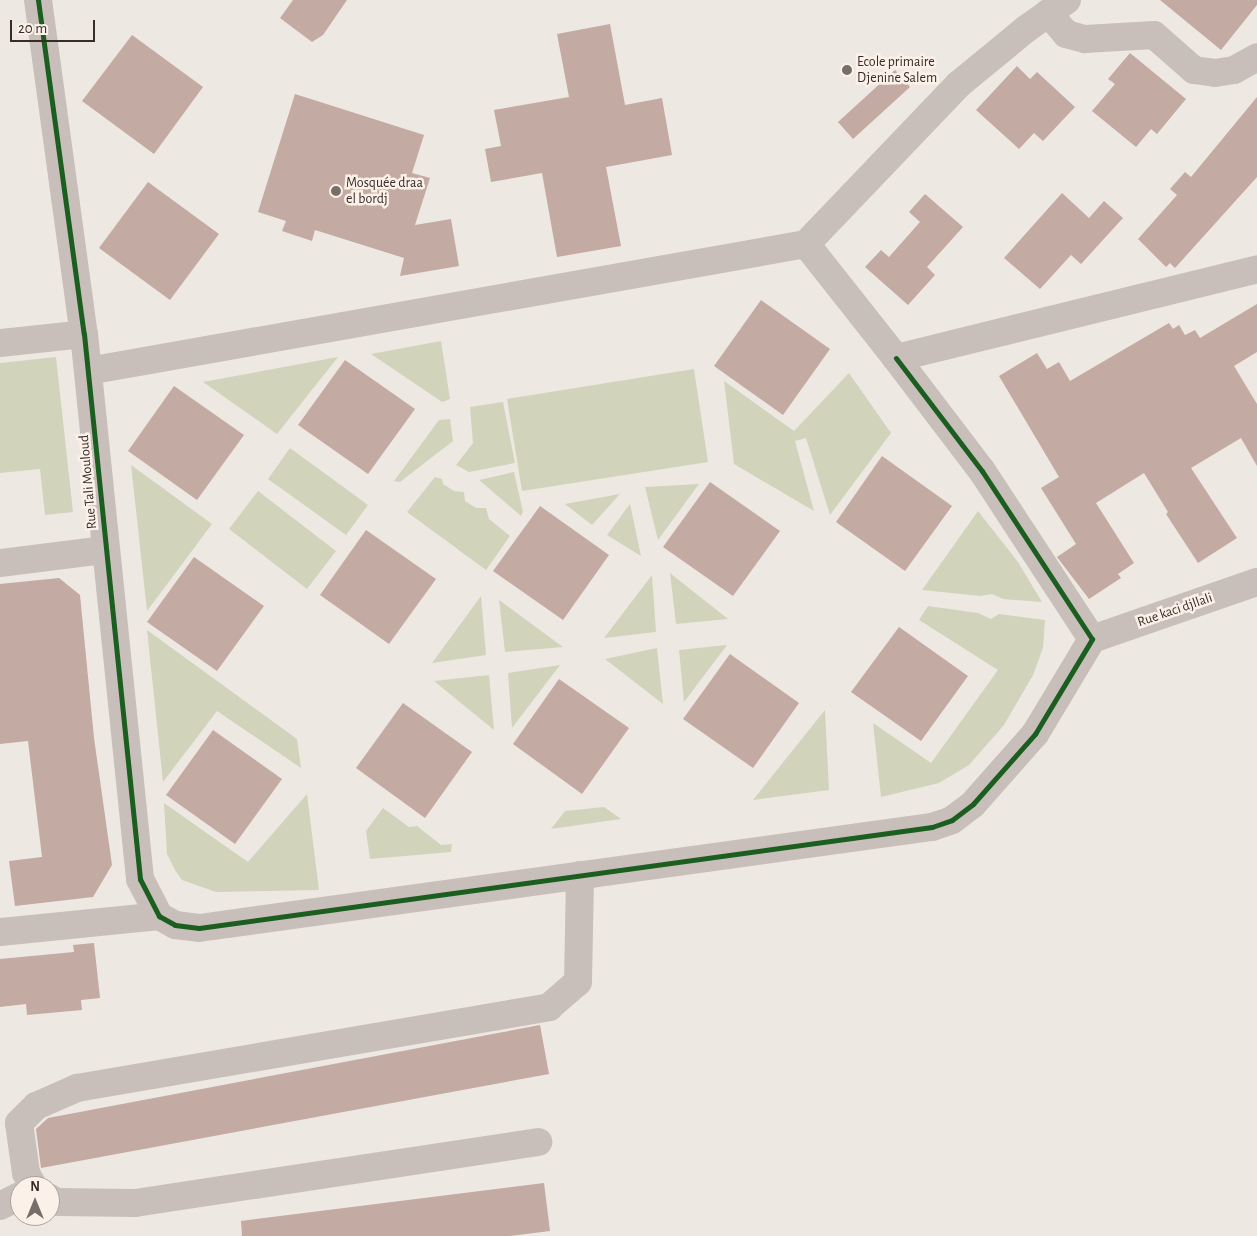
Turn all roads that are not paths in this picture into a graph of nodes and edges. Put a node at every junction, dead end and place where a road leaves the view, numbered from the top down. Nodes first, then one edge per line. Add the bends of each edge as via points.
1 (38, 0) edge
2 (1058, 7) edge
3 (1257, 57) edge
4 (806, 244) junction
5 (1257, 269) edge
6 (84, 334) junction
7 (0, 343) edge
8 (896, 358) junction
9 (88, 371) junction
10 (105, 550) junction
11 (0, 563) edge
12 (1257, 582) edge
13 (1092, 639) junction
14 (580, 875) junction
15 (159, 916) junction
16 (0, 932) edge
17 (538, 1142) dead end
18 (28, 1176) edge
19 (60, 1202) edge

1 - 6 street, Rue Tali Mouloud
2 - 3 street via 1066,34 1085,39 1154,35 1194,70 1215,73 1234,70
2 - 4 street via 959,84
4 - 8 street
4 - 9 street
5 - 8 street
6 - 7 street
6 - 9 street, Rue Tali Mouloud
8 - 13 street via 982,471
9 - 10 street, Rue Tali Mouloud
10 - 11 street
10 - 15 street, Rue Tali Mouloud via 140,879
12 - 13 street, Rue kaci djllali
13 - 14 street via 1035,734 992,787 952,820 932,827
14 - 15 street via 200,928 175,925
14 - 18 street via 578,982 549,1007 78,1088 36,1106 19,1123
15 - 16 street
17 - 19 street via 135,1204

